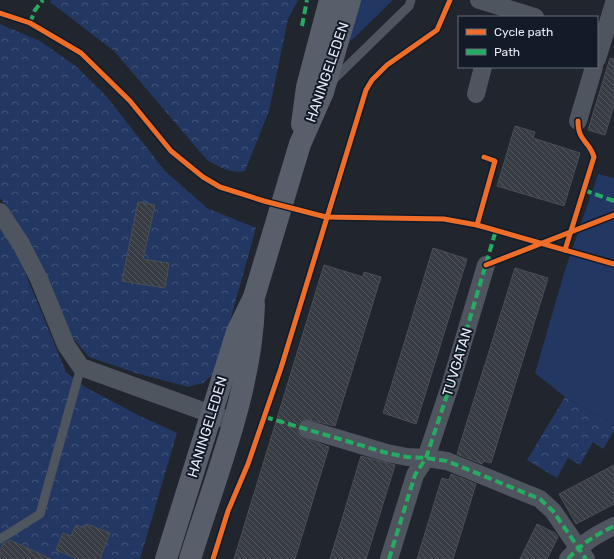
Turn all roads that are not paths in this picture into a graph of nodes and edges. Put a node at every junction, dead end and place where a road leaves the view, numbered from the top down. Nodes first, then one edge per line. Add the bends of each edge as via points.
1 (330, 0) edge
2 (350, 0) edge
3 (411, 0) edge
4 (479, 0) edge
5 (614, 3) edge
6 (497, 12) edge
7 (527, 16) edge
8 (600, 37) edge
9 (598, 52) edge
10 (483, 68) edge
11 (594, 68) edge
12 (323, 92) junction
13 (476, 94) dead end
14 (578, 121) dead end
15 (300, 144) junction
16 (0, 212) edge
17 (486, 265) dead end
18 (254, 297) junction
19 (81, 367) junction
20 (212, 414) junction
21 (233, 422) junction
22 (307, 429) dead end
23 (426, 458) junction
24 (614, 526) edge
25 (0, 539) edge
26 (577, 556) edge
27 (166, 559) edge
28 (190, 559) edge
29 (389, 559) edge

1 - 15 main road, HANINGELEDEN via 307,87
2 - 12 main road, HANINGELEDEN
3 - 12 lane via 409,6
4 - 6 street
5 - 8 street
6 - 7 street
8 - 9 street
10 - 13 street
11 - 14 street
12 - 15 main road, HANINGELEDEN
15 - 18 main road, HANINGELEDEN
16 - 19 street via 40,279 66,345
17 - 23 street, TUVGATAN
18 - 20 main road, HANINGELEDEN via 237,332
18 - 21 main road, HANINGELEDEN via 253,333
19 - 20 street
19 - 25 lane via 40,514
20 - 21 street
20 - 27 main road, HANINGELEDEN
21 - 28 main road, HANINGELEDEN
22 - 23 street via 387,453
23 - 26 street via 447,462 540,499 568,530
23 - 29 street, TUVGATAN via 415,475
24 - 26 street via 591,537

